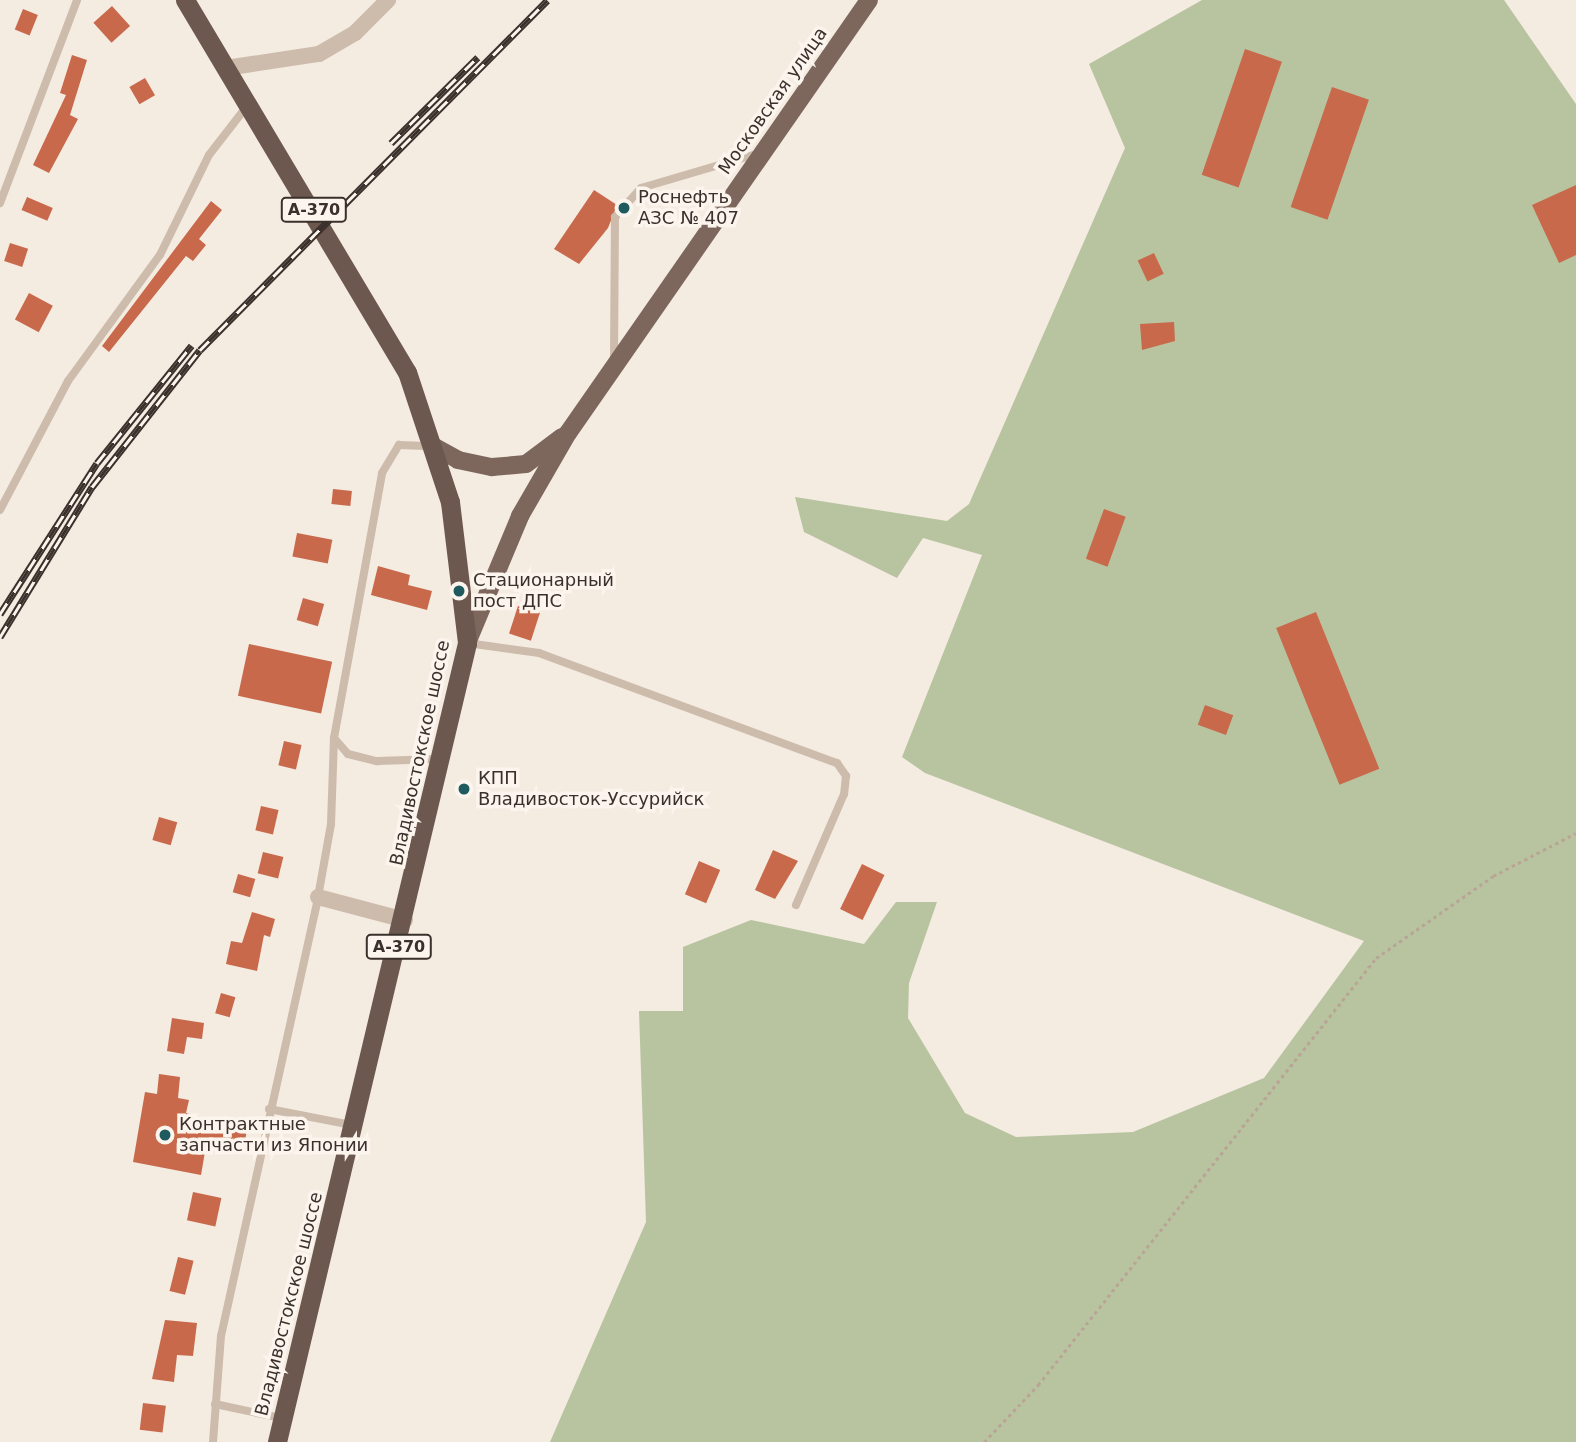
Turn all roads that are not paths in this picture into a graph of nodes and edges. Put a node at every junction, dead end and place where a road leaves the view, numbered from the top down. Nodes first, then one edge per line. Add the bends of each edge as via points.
1 (78, 0) edge
2 (185, 0) edge
3 (388, 0) edge
4 (869, 0) edge
5 (226, 68) junction
6 (248, 104) junction
7 (763, 152) junction
8 (0, 203) edge
9 (614, 366) junction
10 (568, 433) junction
11 (435, 447) junction
12 (0, 510) edge
13 (467, 643) junction
14 (334, 738) junction
15 (441, 759) junction
16 (318, 897) junction
17 (796, 905) dead end
18 (405, 920) junction
19 (269, 1109) junction
20 (355, 1126) junction
21 (215, 1404) junction
22 (282, 1418) junction
23 (214, 1442) edge
24 (277, 1442) edge

1 - 8 lane
2 - 5 highway, Владивостокское шоссе / А-370
3 - 5 street via 355,33 319,54
4 - 7 main road, Московская улица
5 - 6 highway, Владивостокское шоссе / А-370
6 - 11 highway, Владивостокское шоссе / А-370 via 367,297 407,372
6 - 12 lane via 209,155 160,255 68,381
7 - 9 main road, Московская улица
7 - 9 lane via 641,188 615,217
9 - 10 main road, Московская улица
10 - 11 main road, Московская улица via 526,464 458,460
10 - 13 main road, Московская улица via 520,516
11 - 13 highway, Владивостокское шоссе / А-370 via 450,502
11 - 14 lane via 399,445 382,473
13 - 15 highway, Владивостокское шоссе / А-370
13 - 17 lane via 539,653 838,763 846,776 844,794
14 - 15 lane via 348,754 377,761
14 - 16 lane via 331,824
15 - 18 highway, Владивостокское шоссе / А-370
16 - 18 street
16 - 19 lane
18 - 20 highway, Владивостокское шоссе / А-370
19 - 20 lane
19 - 21 lane via 221,1336
20 - 22 highway, Владивостокское шоссе / А-370
21 - 22 lane
21 - 23 lane
22 - 24 highway, Владивостокское шоссе / А-370

